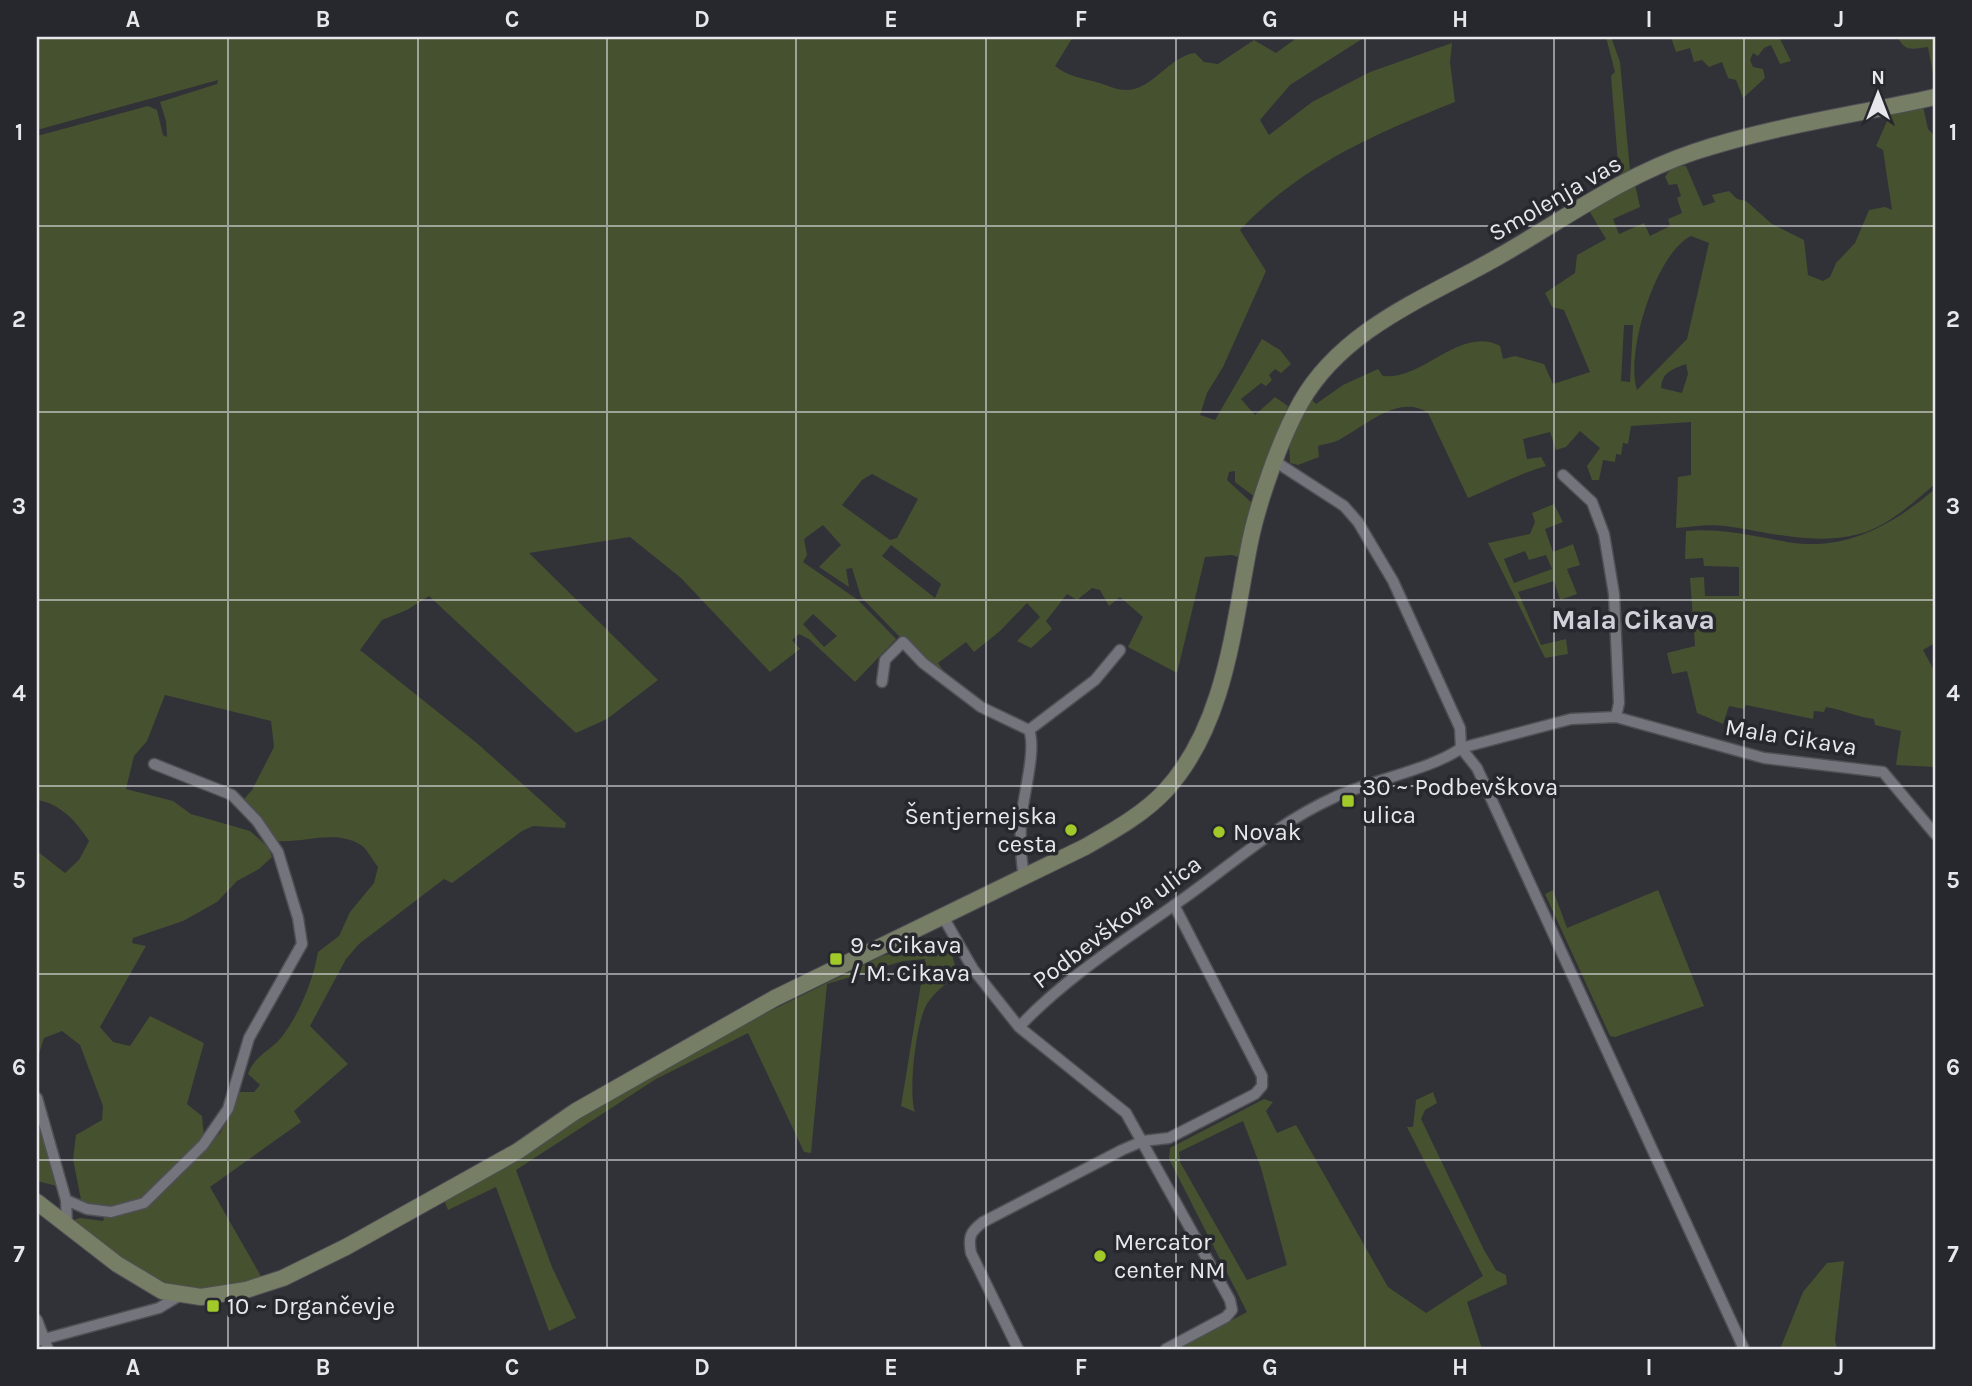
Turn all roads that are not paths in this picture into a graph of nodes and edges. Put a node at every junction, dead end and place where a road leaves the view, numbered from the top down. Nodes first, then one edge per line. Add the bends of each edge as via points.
1 (1935, 97) edge
2 (1276, 462) junction
3 (1563, 475) dead end
4 (1121, 650) dead end
5 (882, 682) dead end
6 (1616, 718) junction
7 (1029, 730) junction
8 (1461, 747) junction
9 (154, 764) dead end
10 (1935, 834) edge
11 (1024, 878) junction
12 (1174, 905) junction
13 (942, 915) junction
14 (1020, 1027) junction
15 (37, 1098) edge
16 (1143, 1141) junction
17 (66, 1200) junction
18 (37, 1202) edge
19 (66, 1226) junction
20 (179, 1296) junction
21 (37, 1320) edge
22 (42, 1343) edge
23 (1018, 1349) edge
24 (1166, 1349) edge
25 (1744, 1349) edge

1 - 2 main road, Smolenja vas via 1719,144 1604,191 1389,317 1345,349 1319,374 1301,403
2 - 8 street via 1344,506 1364,531 1393,581 1460,728
2 - 11 main road via 1249,545 1226,666 1188,758 1165,791 1132,818
3 - 6 street via 1592,502 1611,565
4 - 7 street via 1095,680
5 - 7 street via 885,660 902,642 981,707
6 - 8 street, Mala Cikava via 1571,719
6 - 10 street, Mala Cikava via 1764,758 1883,772
7 - 11 street via 1021,822
8 - 12 street, Podbevškova ulica via 1304,813
8 - 25 street via 1477,768
9 - 17 street via 232,795 257,821 278,852 302,944 249,1038 228,1109 204,1145 144,1203 111,1212
11 - 13 main road
12 - 14 street, Podbevškova ulica via 1055,992
12 - 16 street via 1262,1076 1262,1086 1255,1094 1169,1138
13 - 14 street via 973,970
13 - 20 main road via 731,1022 576,1111 518,1151 346,1247 283,1278 233,1293
14 - 16 street via 1126,1113
15 - 17 street
16 - 23 street via 972,1231 968,1239 971,1253
16 - 24 street via 1232,1310
17 - 19 street
18 - 19 main road
19 - 20 main road via 136,1276
20 - 22 street via 159,1308
21 - 22 street

